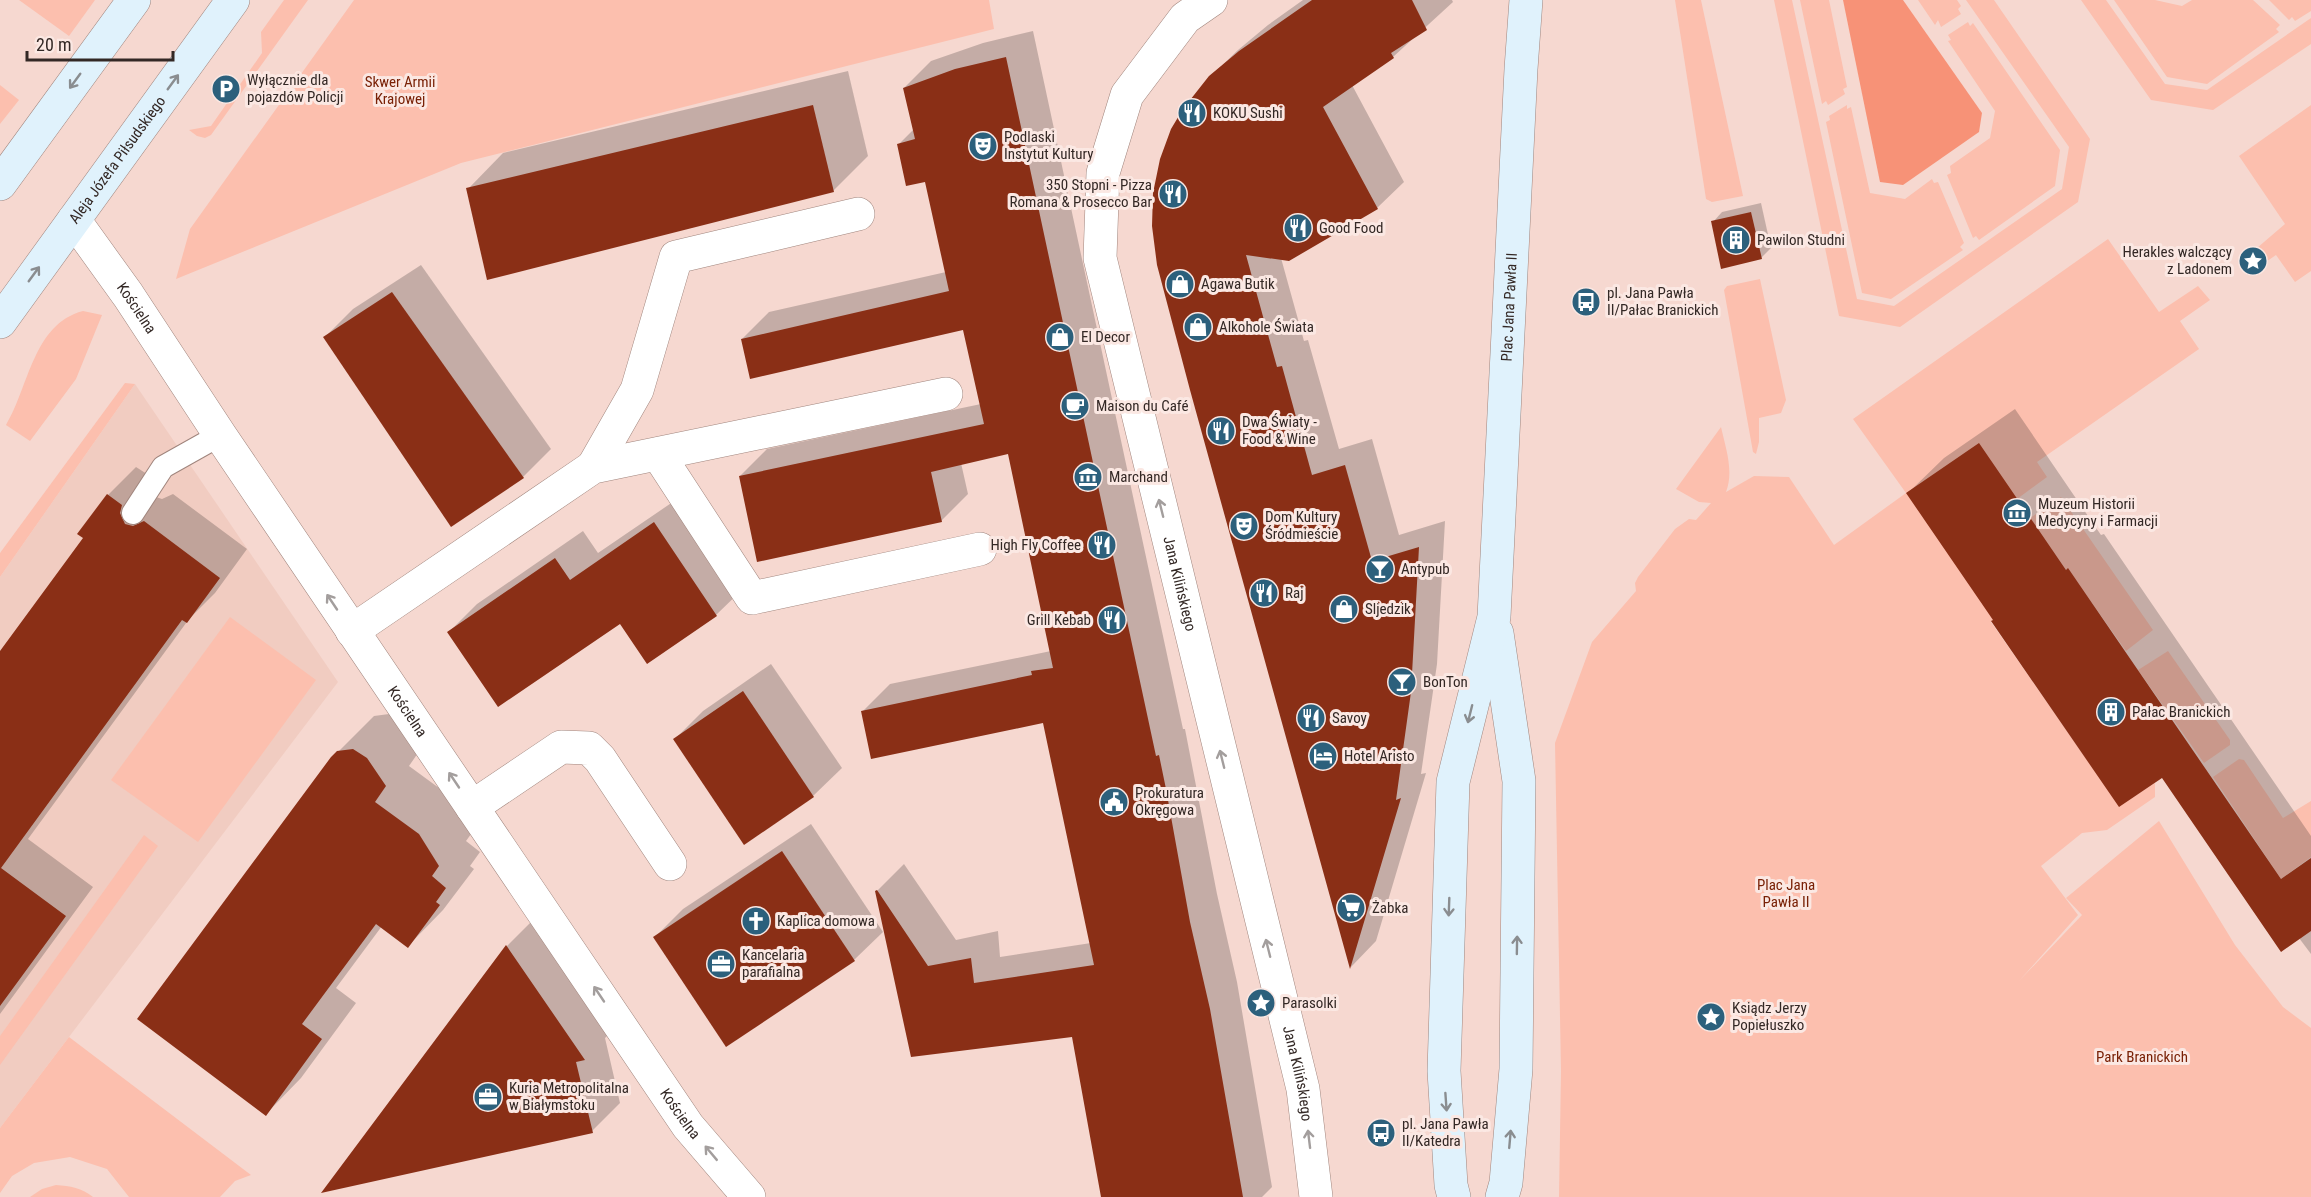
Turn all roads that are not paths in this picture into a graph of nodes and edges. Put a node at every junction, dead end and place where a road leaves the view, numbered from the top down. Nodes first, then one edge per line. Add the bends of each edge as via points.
1 (134, 0) edge
2 (233, 0) edge
3 (1211, 0) edge
4 (1526, 0) edge
5 (0, 184) edge
6 (858, 214) dead end
7 (74, 220) junction
8 (0, 322) edge
9 (946, 394) dead end
10 (220, 435) junction
11 (658, 454) junction
12 (593, 467) junction
13 (133, 513) dead end
14 (980, 549) dead end
15 (1494, 617) junction
16 (352, 631) junction
17 (472, 807) junction
18 (670, 864) dead end
19 (749, 1197) edge
20 (1316, 1197) edge
21 (1454, 1197) edge
22 (1502, 1197) edge

1 -> 5 main road
7 -> 2 main road, Aleja Józefa Piłsudskiego
20 -> 3 street, Jana Kilińskiego via 1303,1089 1100,258 1103,173 1128,95 1185,18
4 - 15 main road, Plac Jana Pawła II
6 - 12 street via 676,257 637,390
8 -> 7 main road, Aleja Józefa Piłsudskiego
7 - 10 street, Kościelna
9 - 11 street
10 - 13 lane via 163,467
16 -> 10 street, Kościelna
11 - 12 street
11 - 14 street via 752,598
12 - 16 street
15 -> 21 main road, Plac Jana Pawła II via 1453,782 1444,1071
22 -> 15 main road, Plac Jana Pawła II via 1516,1069 1519,781
17 -> 16 street, Kościelna
17 - 18 street via 561,747 589,748
19 -> 17 street, Kościelna via 688,1126

